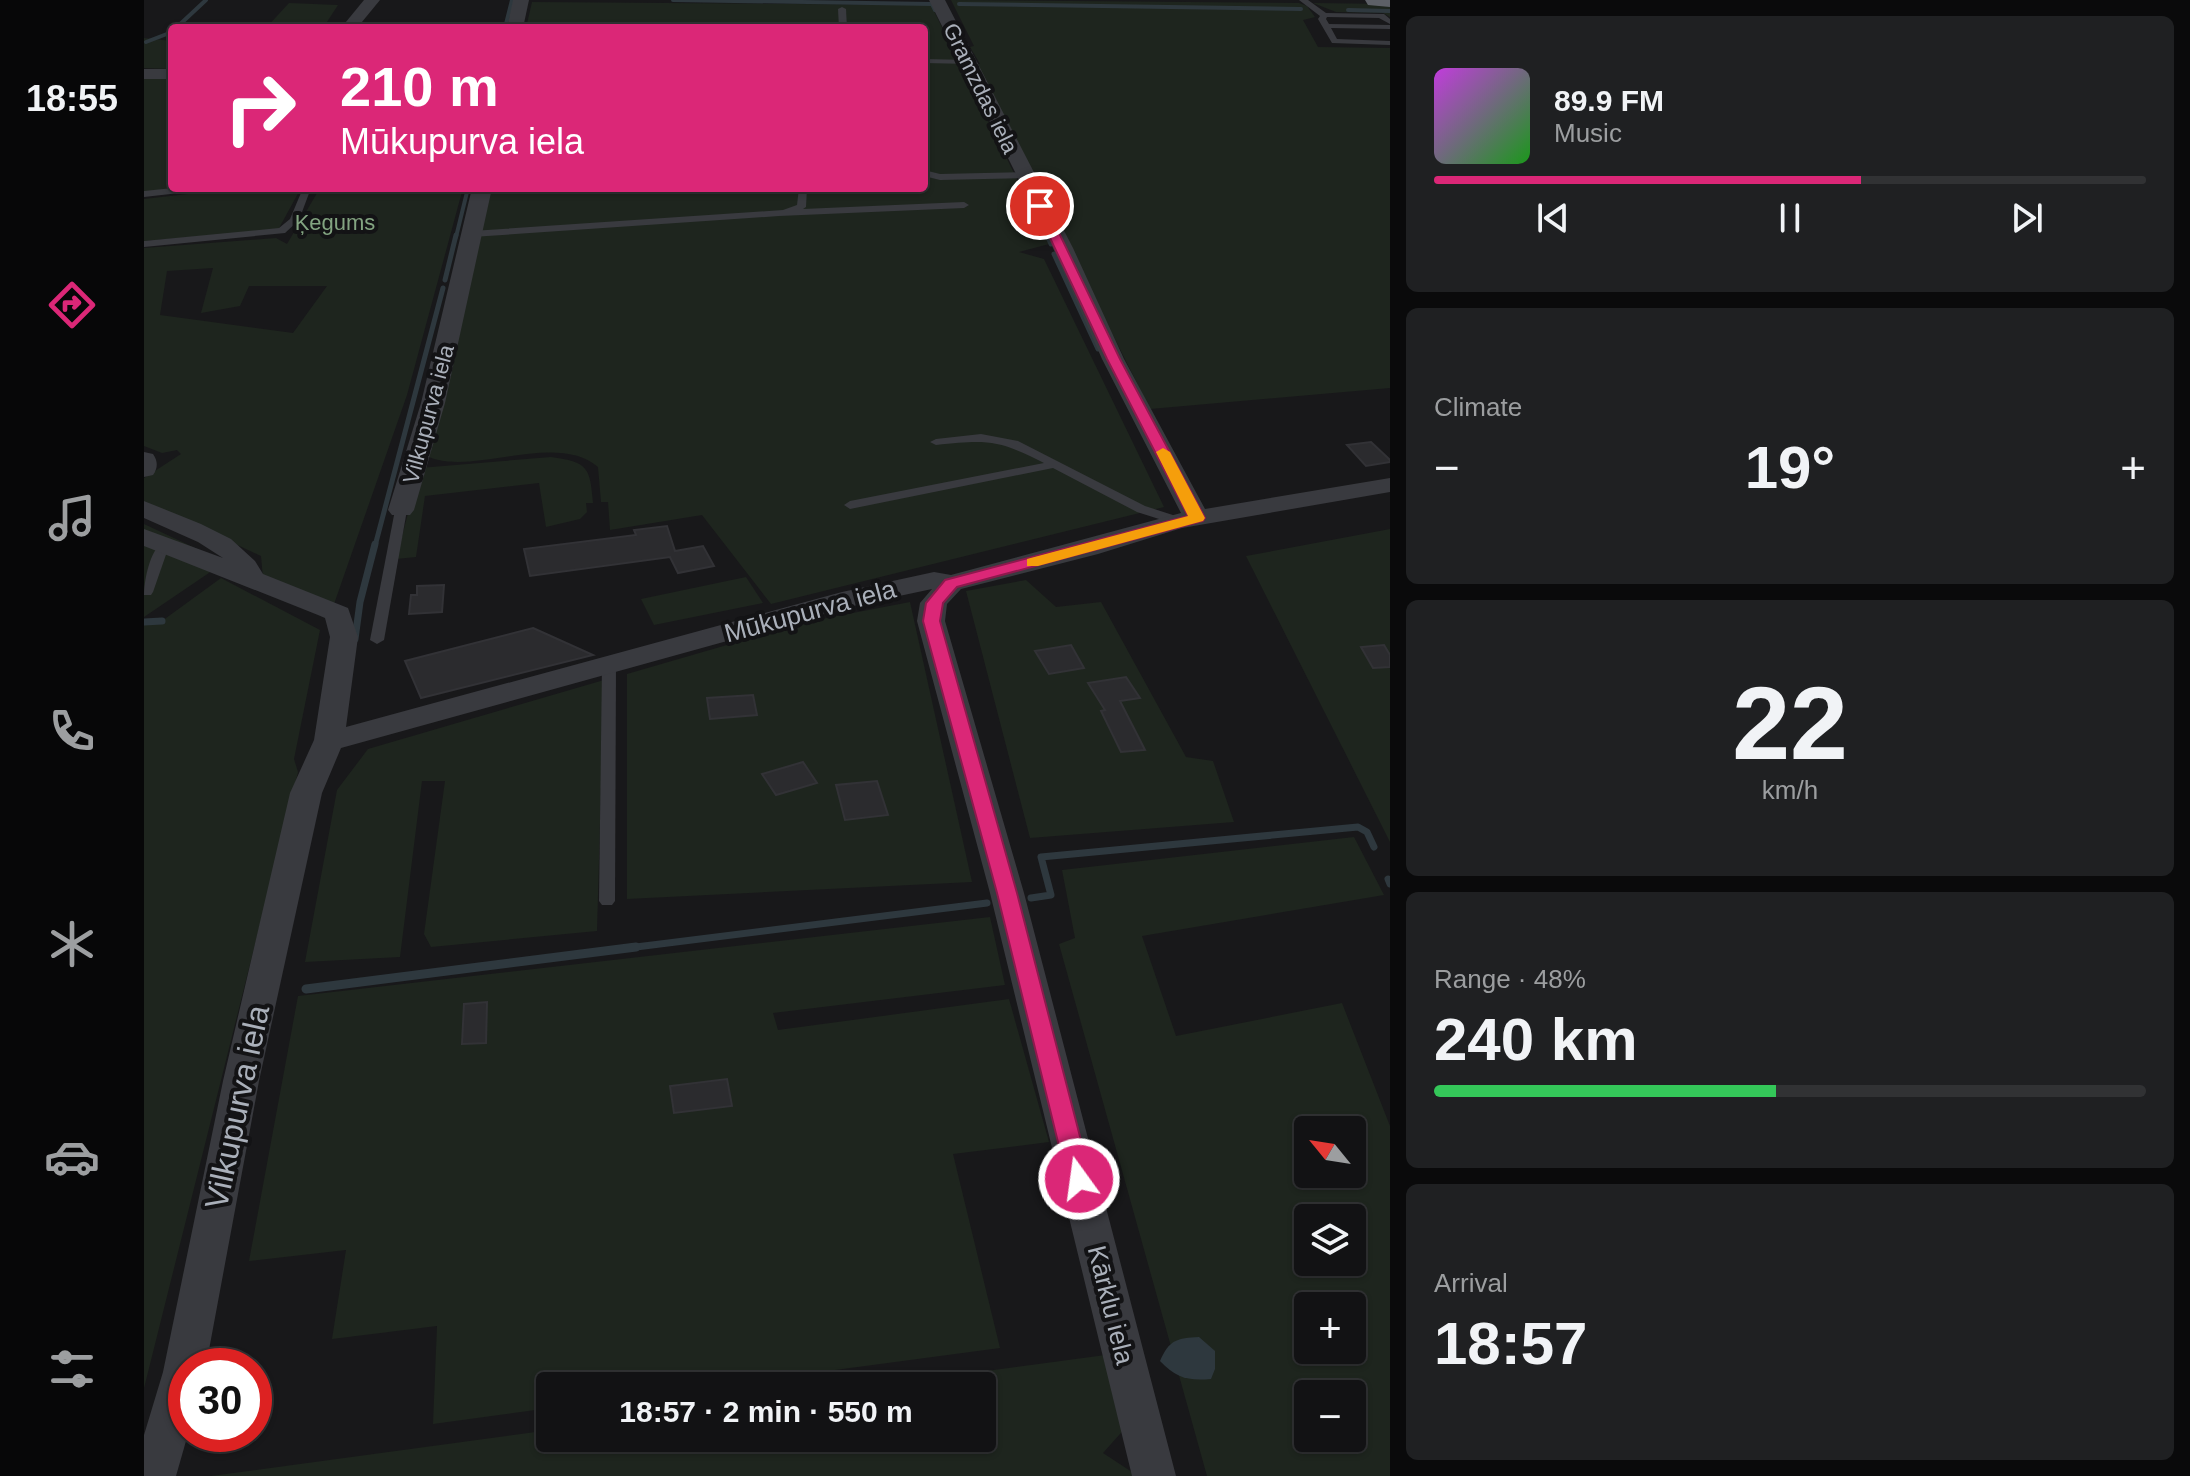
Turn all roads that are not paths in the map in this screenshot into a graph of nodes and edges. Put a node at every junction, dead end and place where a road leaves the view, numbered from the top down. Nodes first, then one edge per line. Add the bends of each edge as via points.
1 (372, 0) edge
2 (521, 0) edge
3 (937, 0) edge
4 (1303, 0) edge
5 (1390, 0) edge
6 (842, 9) dead end
7 (1369, 12) edge
8 (1324, 15) junction
9 (352, 24) edge
10 (516, 24) edge
11 (843, 24) edge
12 (1326, 26) junction
13 (1385, 26) edge
14 (1390, 43) edge
15 (928, 61) edge
16 (970, 62) junction
17 (144, 74) edge
18 (168, 74) edge
19 (928, 174) edge
20 (1025, 175) junction
21 (168, 191) edge
22 (305, 192) edge
23 (481, 192) edge
24 (803, 192) edge
25 (144, 194) edge
26 (964, 205) dead end
27 (779, 213) junction
28 (472, 234) junction
29 (144, 244) edge
30 (936, 442) dead end
31 (144, 459) edge
32 (1051, 465) junction
33 (144, 470) edge
34 (1390, 485) edge
35 (850, 505) dead end
36 (144, 509) edge
37 (401, 510) joint
38 (1188, 520) junction
39 (153, 541) edge
40 (254, 581) junction
41 (951, 583) junction
42 (147, 592) dead end
43 (377, 640) dead end
44 (609, 665) junction
45 (329, 740) junction
46 (607, 901) dead end
47 (154, 1476) edge
48 (1154, 1476) edge

1 - 9 street
2 - 10 street
3 - 16 street, Gramzdas iela
4 - 8 lane
5 - 7 highway
6 - 11 lane
7 - 8 lane via 1343,18
7 - 13 lane via 1381,16
8 - 12 lane
12 - 13 lane
12 - 14 lane via 1335,41
15 - 16 lane
16 - 20 street, Gramzdas iela
17 - 18 street
19 - 20 lane
20 - 38 street, Gramzdas iela
21 - 25 lane
22 - 29 lane via 294,220 282,231
23 - 28 street, Vilkupurva iela
24 - 27 lane via 801,207
26 - 27 lane
27 - 28 lane
28 - 37 street, Vilkupurva iela via 433,403
30 - 32 lane via 992,438 1014,443
31 - 33 street
32 - 35 lane
32 - 38 lane via 1141,509
34 - 38 street, Mūkupurva iela
36 - 40 street via 230,548
37 - 43 lane, Vilkupurva iela
38 - 41 street, Mūkupurva iela
39 - 40 street
39 - 42 lane
40 - 45 street, Vilkupurva iela via 338,614 344,637
41 - 44 street, Mūkupurva iela via 934,580 852,598
41 - 48 street, Kārklu iela via 934,603 931,621 1007,893
44 - 45 street, Mūkupurva iela
44 - 46 lane
45 - 47 street, Vilkupurva iela via 306,793 241,1081 184,1372

